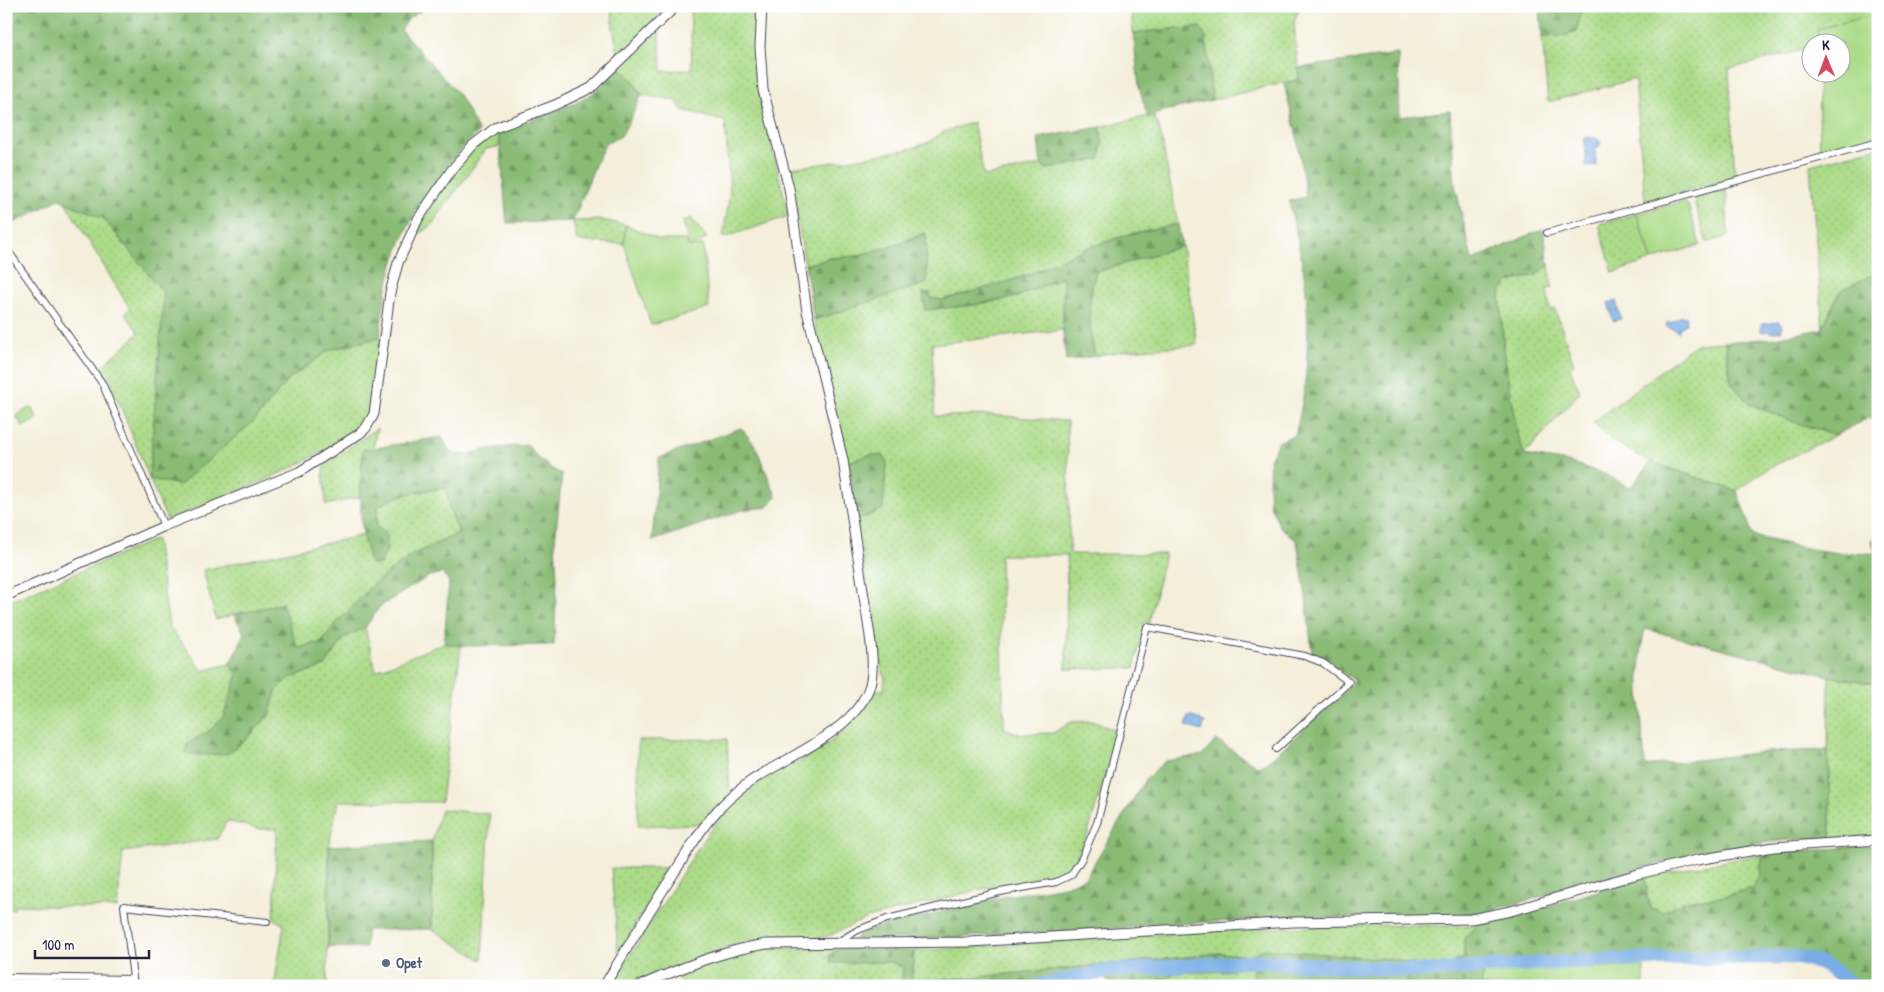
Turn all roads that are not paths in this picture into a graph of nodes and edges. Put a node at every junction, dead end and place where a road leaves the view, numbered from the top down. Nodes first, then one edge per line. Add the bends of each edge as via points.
1 (676, 6) edge
2 (762, 6) edge
3 (1878, 142) edge
4 (1547, 233) dead end
5 (6, 248) edge
6 (164, 526) junction
7 (6, 596) edge
8 (1276, 749) dead end
9 (1878, 840) edge
10 (267, 922) dead end
11 (836, 944) junction
12 (6, 977) edge
13 (134, 982) edge
14 (604, 986) edge
15 (639, 986) edge

1 - 6 street via 591,88 495,128 473,144 445,178 418,219 398,262 390,293 374,414 366,428 299,472
2 - 14 street via 763,90 789,188 807,311 843,460 870,636 872,677 864,697 844,722 813,745 752,781 710,819
3 - 4 street
5 - 6 street via 102,383
6 - 7 street
8 - 11 street via 1349,682 1313,658 1146,627 1097,823 1071,875 1056,882 882,920
9 - 11 street via 1774,847 1697,860 1471,919 1293,922 970,942
10 - 13 street via 124,906
11 - 15 street via 753,946
12 - 13 street

